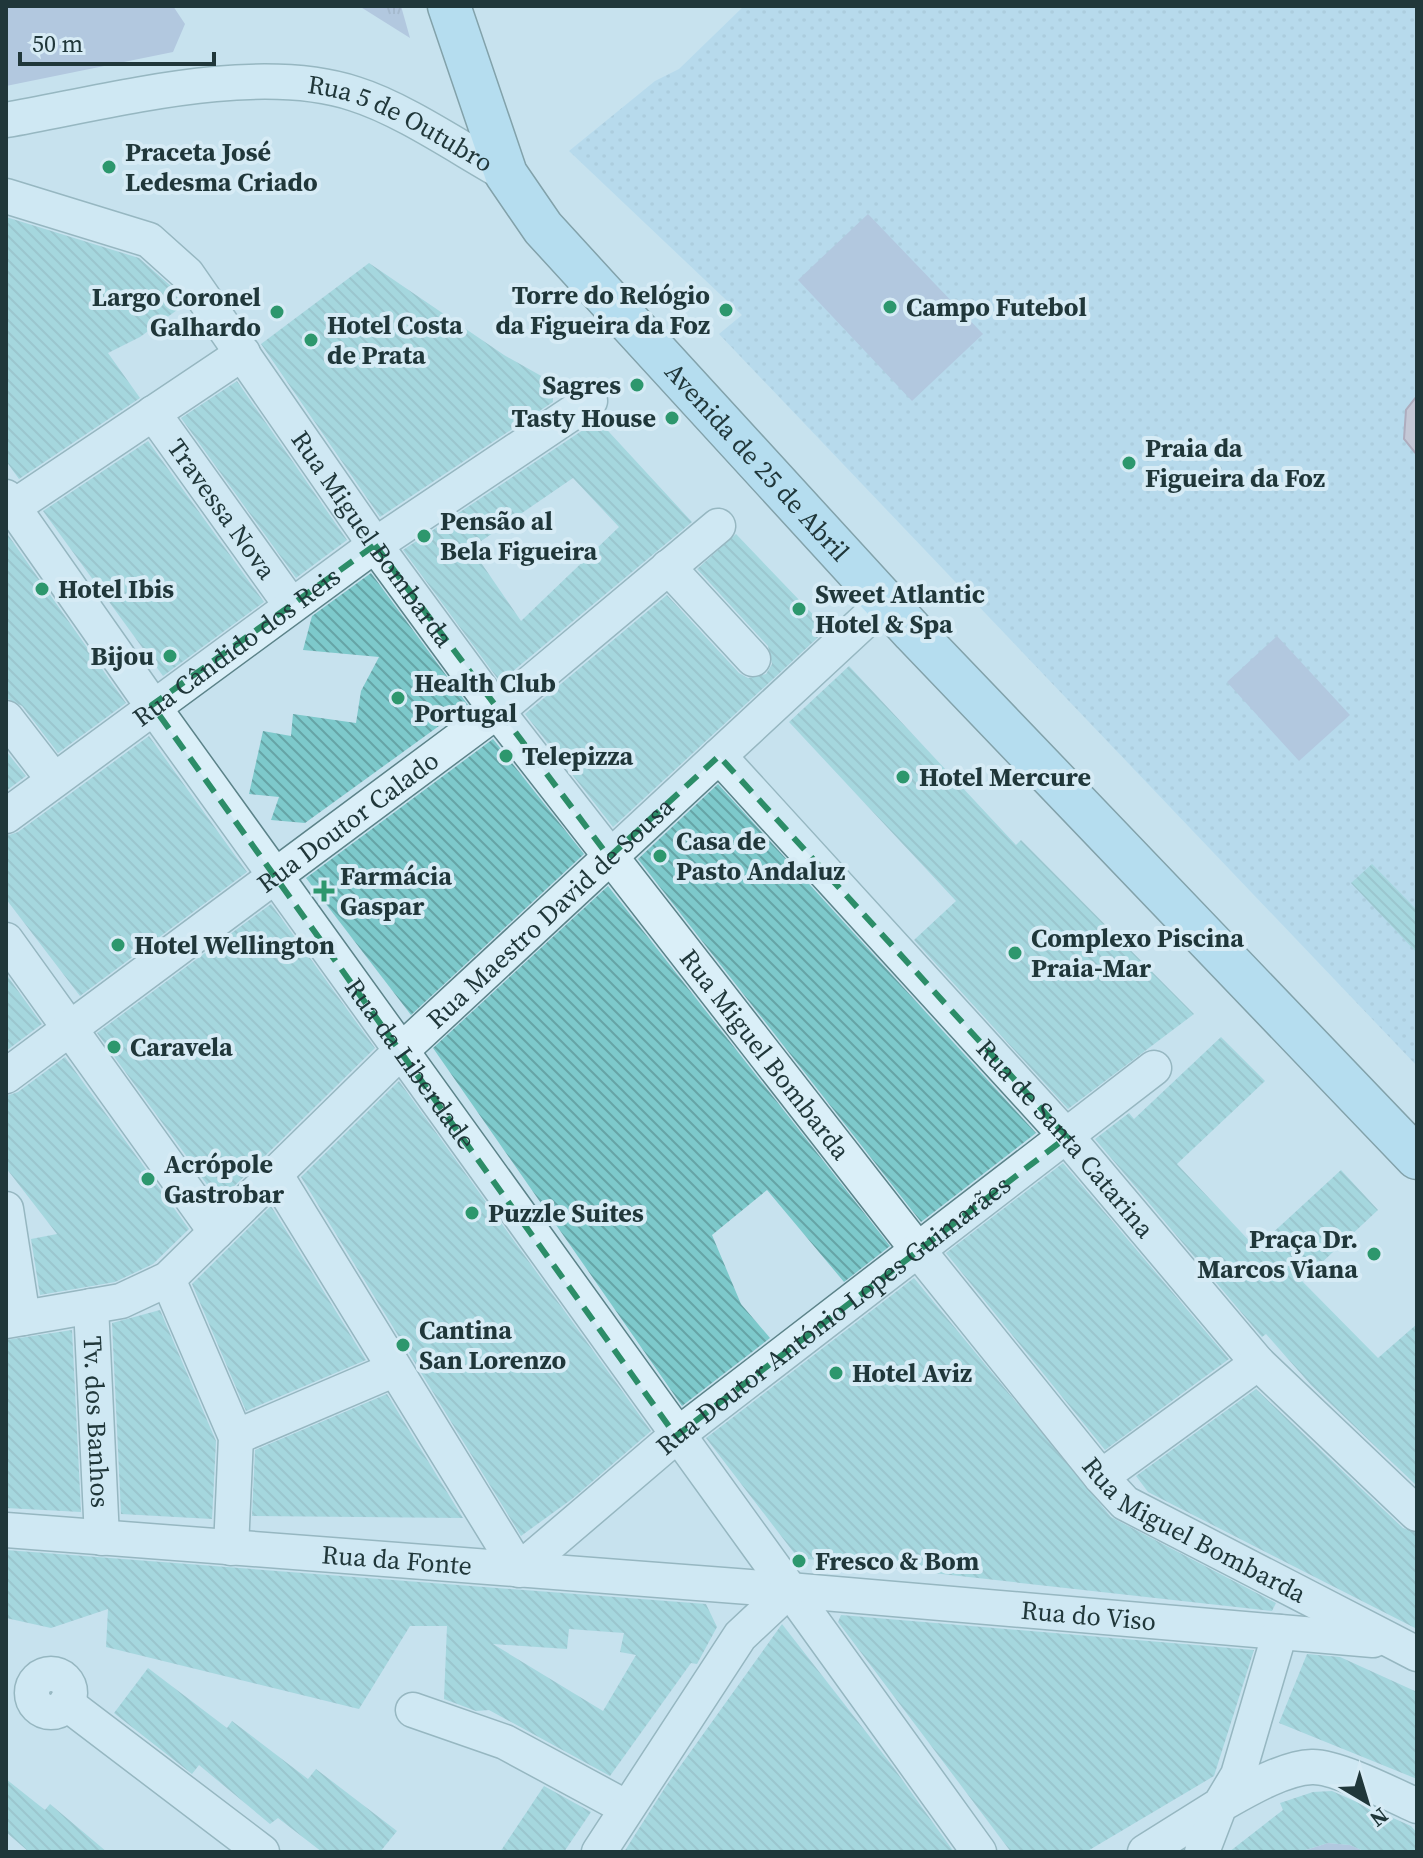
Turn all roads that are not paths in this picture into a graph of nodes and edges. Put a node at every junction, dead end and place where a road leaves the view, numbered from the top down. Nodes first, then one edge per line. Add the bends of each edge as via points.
1 (449, 6) edge
2 (6, 120) edge
3 (506, 174) junction
4 (6, 196) edge
5 (243, 353) junction
6 (590, 401) dead end
7 (153, 413) junction
8 (8, 505) edge
9 (718, 526) dead end
10 (375, 545) junction
11 (668, 567) junction
12 (885, 602) junction
13 (291, 605) junction
14 (753, 659) dead end
15 (152, 705) junction
16 (497, 711) junction
17 (6, 718) edge
18 (719, 756) junction
19 (54, 780) junction
20 (6, 816) edge
21 (609, 857) junction
22 (277, 876) junction
23 (6, 940) edge
24 (70, 1029) junction
25 (402, 1050) junction
26 (1154, 1068) dead end
27 (6, 1076) edge
28 (1067, 1137) junction
29 (1417, 1158) edge
30 (275, 1174) junction
31 (6, 1209) edge
32 (216, 1232) junction
33 (917, 1249) junction
34 (168, 1279) junction
35 (91, 1306) junction
36 (14, 1320) edge
37 (1258, 1363) junction
38 (393, 1370) junction
39 (676, 1436) junction
40 (236, 1437) junction
41 (1101, 1477) junction
42 (1417, 1514) edge
43 (6, 1530) edge
44 (102, 1538) junction
45 (231, 1548) junction
46 (519, 1570) junction
47 (789, 1590) junction
48 (1280, 1632) junction
49 (1336, 1637) junction
50 (1403, 1648) edge
51 (1417, 1676) edge
52 (66, 1703) dead end
53 (413, 1710) dead end
54 (1220, 1805) junction
55 (1417, 1806) edge
56 (627, 1808) junction
57 (262, 1852) edge
58 (599, 1852) edge
59 (979, 1852) edge
60 (1145, 1852) edge
61 (1202, 1852) edge

1 - 3 main road, Avenida de 25 de Abril
2 - 3 street, Rua 5 de Outubro via 213,84 317,84 370,100
3 - 12 main road, Avenida de 25 de Abril via 543,228
4 - 5 street, Rua Miguel Bombarda via 149,240 187,274
5 - 7 street
5 - 10 street, Rua Miguel Bombarda
6 - 10 street, Rua Cândido dos Reis
7 - 8 street
7 - 13 street, Travessa Nova
8 - 15 street, Rua da Liberdade
9 - 11 street, Rua Doutor Calado
10 - 13 street, Rua Cândido dos Reis
10 - 16 street, Rua Miguel Bombarda
11 - 14 street
11 - 16 street, Rua Doutor Calado
12 - 18 street, Rua Maestro David de Sousa
12 - 29 main road, Avenida de 25 de Abril
13 - 15 street, Rua Cândido dos Reis
15 - 19 street, Rua Cândido dos Reis
15 - 22 street, Rua da Liberdade
16 - 21 street, Rua Miguel Bombarda
16 - 22 street, Rua Doutor Calado
17 - 19 street
18 - 21 street, Rua Maestro David de Sousa
18 - 28 street, Rua de Santa Catarina
19 - 20 street, Rua Cândido dos Reis
21 - 25 street, Rua Maestro David de Sousa
21 - 33 street, Rua Miguel Bombarda
22 - 24 street, Rua Doutor Calado
22 - 25 street, Rua da Liberdade
23 - 24 street
24 - 27 street, Rua Doutor Calado
24 - 32 street
25 - 30 street, Rua Maestro David de Sousa
25 - 39 street, Rua da Liberdade
26 - 28 street, Rua Doutor António Lopes Guimarães
28 - 33 street, Rua Doutor António Lopes Guimarães
28 - 37 street, Rua de Santa Catarina
30 - 32 street, Rua Maestro David de Sousa
30 - 38 street
31 - 36 street
32 - 34 street, Rua Maestro David de Sousa
33 - 39 street, Rua Doutor António Lopes Guimarães
33 - 41 street, Rua Miguel Bombarda
34 - 35 street, Rua Maestro David de Sousa via 121,1301
34 - 40 street
35 - 36 street, Rua Maestro David de Sousa
35 - 44 street, Tv. dos Banhos
37 - 41 street
37 - 42 street, Rua de Santa Catarina
38 - 40 street
38 - 46 street
39 - 46 street, Rua Doutor António Lopes Guimarães
39 - 47 street, Rua da Liberdade
40 - 45 street
41 - 50 street, Rua Miguel Bombarda via 1125,1503
43 - 44 street, Rua da Fonte
44 - 45 street, Rua da Fonte
45 - 46 street, Rua da Fonte
46 - 47 street, Rua da Fonte
47 - 48 street, Rua do Viso
47 - 56 street via 743,1632
47 - 59 street, Rua da Liberdade
48 - 49 street, Rua do Viso
48 - 54 street via 1238,1775
49 - 50 street, Rua do Viso
49 - 51 street
52 - 57 street
53 - 56 street via 505,1742
54 - 55 street via 1263,1781 1312,1767
54 - 60 street
54 - 61 street
56 - 58 street

